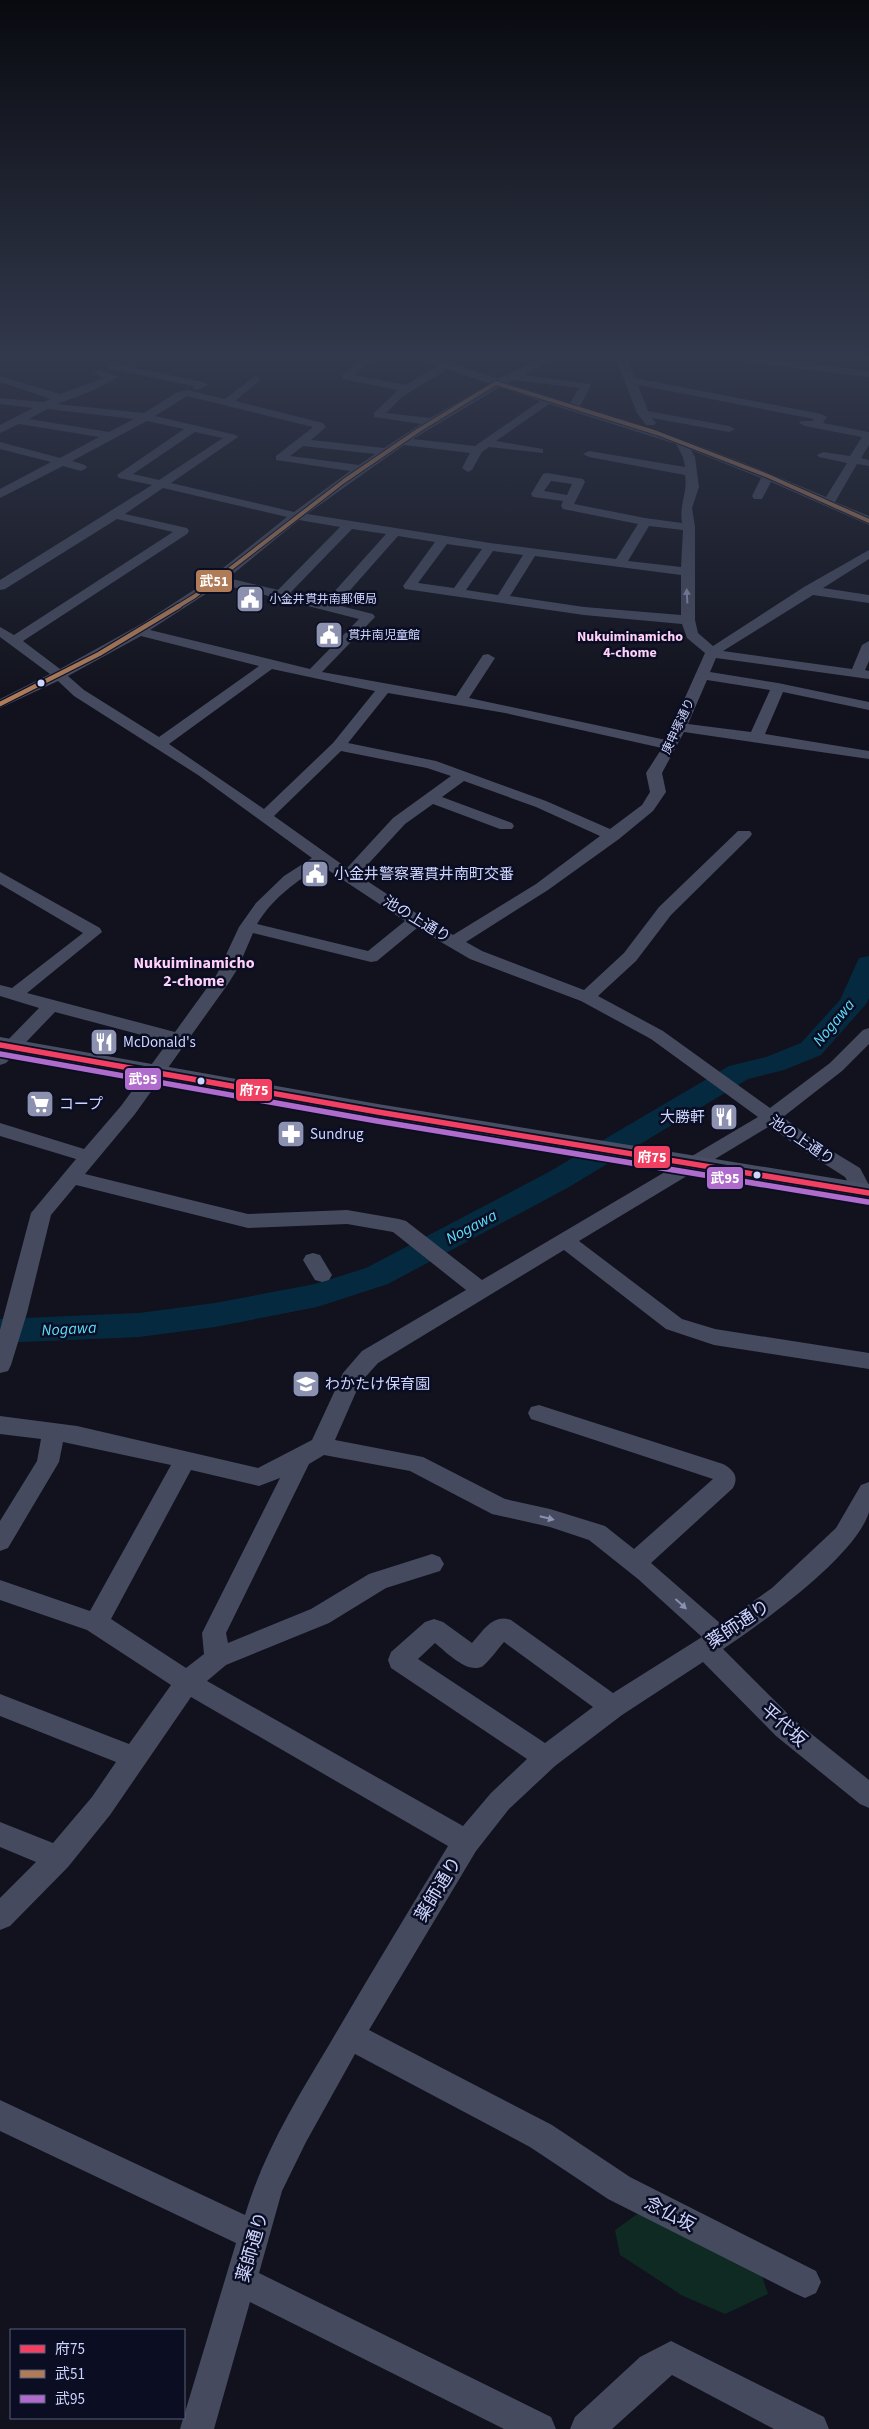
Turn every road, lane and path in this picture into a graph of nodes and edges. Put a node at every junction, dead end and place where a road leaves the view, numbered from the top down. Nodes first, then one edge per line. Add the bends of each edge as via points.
1 (41, 472) edge
2 (125, 472) edge
3 (179, 472) edge
4 (358, 472) edge
5 (691, 472) edge
6 (758, 472) edge
7 (847, 472) edge
8 (768, 476) junction
9 (160, 485) junction
10 (0, 494) edge
11 (758, 496) dead end
12 (571, 499) dead end
13 (829, 502) junction
14 (115, 515) junction
15 (296, 516) junction
16 (869, 521) edge
17 (645, 522) junction
18 (349, 524) junction
19 (689, 527) junction
20 (395, 532) junction
21 (443, 540) junction
22 (490, 547) junction
23 (532, 551) junction
24 (866, 558) edge
25 (620, 564) junction
26 (686, 572) junction
27 (218, 579) junction
28 (0, 586) edge
29 (809, 590) junction
30 (457, 593) junction
31 (281, 595) junction
32 (869, 599) edge
33 (501, 600) junction
34 (328, 606) junction
35 (688, 620) junction
36 (137, 630) junction
37 (0, 631) edge
38 (15, 640) junction
39 (869, 644) edge
40 (712, 652) junction
41 (488, 658) dead end
42 (270, 664) junction
43 (313, 674) junction
44 (702, 675) junction
45 (60, 676) junction
46 (865, 676) edge
47 (778, 687) junction
48 (385, 688) junction
49 (461, 700) junction
50 (0, 704) edge
51 (869, 706) edge
52 (680, 727) junction
53 (756, 737) junction
54 (159, 744) junction
55 (338, 746) junction
56 (671, 746) junction
57 (869, 755) edge
58 (462, 775) junction
59 (430, 797) junction
60 (264, 817) junction
61 (506, 826) dead end
62 (744, 834) dead end
63 (613, 836) junction
64 (323, 859) junction
65 (349, 876) junction
66 (0, 878) edge
67 (416, 921) junction
68 (247, 928) junction
69 (454, 942) junction
70 (7, 992) edge
71 (587, 997) junction
72 (51, 1006) junction
73 (869, 1034) edge
74 (179, 1039) junction
75 (4, 1050) edge
76 (154, 1072) junction
77 (769, 1118) junction
78 (0, 1129) edge
79 (89, 1157) junction
80 (690, 1164) junction
81 (72, 1177) junction
82 (866, 1193) edge
83 (565, 1240) junction
84 (480, 1290) junction
85 (11, 1314) edge
86 (3, 1357) edge
87 (869, 1361) edge
88 (538, 1413) dead end
89 (0, 1425) edge
90 (53, 1433) junction
91 (321, 1446) junction
92 (301, 1458) junction
93 (185, 1461) junction
94 (869, 1491) edge
95 (0, 1541) edge
96 (635, 1563) junction
97 (432, 1564) dead end
98 (0, 1590) edge
99 (96, 1623) junction
100 (712, 1643) junction
101 (217, 1658) junction
102 (187, 1682) junction
103 (0, 1705) edge
104 (613, 1708) junction
105 (133, 1757) junction
106 (546, 1758) junction
107 (869, 1796) edge
108 (0, 1834) edge
109 (466, 1842) junction
110 (58, 1858) junction
111 (0, 1917) edge
112 (352, 2037) junction
113 (0, 2115) edge
114 (255, 2236) junction
115 (242, 2281) junction
116 (805, 2282) dead end
117 (197, 2429) edge
118 (539, 2429) edge
119 (586, 2429) edge
120 (812, 2429) edge

1 - 10 street
2 - 9 street via 123,475 128,477
3 - 9 street
4 - 15 street
5 - 19 street via 693,487 686,508
6 - 8 street
7 - 13 street
8 - 11 street
8 - 13 street
9 - 14 street
9 - 15 street
12 - 17 street via 567,506
13 - 16 street
14 - 28 street
14 - 38 street via 183,531
15 - 18 street
15 - 27 street
17 - 19 street
17 - 25 street
18 - 20 street
18 - 31 street
19 - 26 street
20 - 21 street
20 - 34 street
21 - 22 street
21 - 30 street via 410,586
22 - 23 street
22 - 30 street
23 - 25 street
23 - 33 street
24 - 29 street
25 - 26 street
35 -> 26 street
27 - 31 street
27 - 36 street
29 - 32 street
29 - 40 street
30 - 33 street
31 - 34 street
33 - 35 street
34 - 43 street via 368,617
35 - 40 street via 692,635
36 - 42 street
36 - 45 street
37 - 38 street, 池の上通り
38 - 45 street, 池の上通り
39 - 46 street
40 - 44 street, 庚申塚通り
40 - 46 street
41 - 49 street
42 - 43 street
42 - 54 street
43 - 48 street
44 - 47 street
44 - 52 street, 庚申塚通り
45 - 50 street
45 - 54 street, 池の上通り via 79,693
47 - 51 street
47 - 53 street
48 - 49 street
48 - 55 street
49 - 56 street
52 - 53 street
52 - 56 street, 庚申塚通り
53 - 57 street
54 - 60 street, 池の上通り
55 - 58 street via 431,764
55 - 60 street
56 - 63 street, 庚申塚通り via 654,773 658,792 648,808
58 - 59 street
58 - 63 street via 541,804
59 - 61 street
59 - 65 street via 399,821
60 - 64 street, 池の上通り
62 - 71 street via 665,911 630,957
63 - 69 street, 庚申塚通り via 542,887
64 - 65 street, 池の上通り
64 - 68 street via 275,891
65 - 67 street, 池の上通り
66 - 70 street via 94,932
67 - 68 street via 371,957
67 - 69 street, 池の上通り
68 - 74 street via 228,972
69 - 71 street, 池の上通り via 476,955
70 - 72 street
71 - 77 street, 池の上通り via 657,1035
72 - 74 street
72 - 75 street
73 - 77 street via 836,1067
74 - 76 street
75 - 76 main road
76 - 79 street
76 - 80 main road
77 - 80 street
77 - 82 street, 池の上通り via 853,1173
78 - 79 street
79 - 81 street
80 - 82 main road
80 - 83 street
81 - 84 street via 248,1220 347,1217 399,1226
81 - 85 street via 41,1213
83 - 84 street
83 - 87 street via 628,1292 674,1324 714,1337
84 - 91 street via 365,1361 351,1380
85 - 86 street
88 - 96 street via 724,1475 725,1482
89 - 90 street
90 - 93 street via 77,1435
90 - 95 street via 48,1462
91 - 92 street
91 -> 96 street, 平代坂 via 415,1463 500,1507 597,1532
92 - 93 street via 259,1477
92 - 101 street via 214,1633
93 - 99 street
94 - 100 street, 薬師通り via 844,1535 782,1595
96 -> 100 street, 平代坂
97 - 101 street via 378,1581 320,1616
98 - 99 street
99 - 102 street
100 - 104 street, 薬師通り
100 - 107 street, 平代坂 via 785,1728
101 - 102 street
102 - 105 street
102 - 109 street
103 - 105 street
104 - 106 street, 薬師通り
104 - 106 street via 502,1627 474,1658 434,1629 400,1660
105 - 110 street via 101,1806
106 - 109 street, 薬師通り via 500,1802
108 - 110 street
109 - 112 street, 薬師通り via 394,1960
110 - 111 street
112 - 114 street, 薬師通り via 295,2131 268,2188
112 - 116 street, 念仏坂 via 541,2136 619,2188
113 - 114 street
114 - 115 street, 薬師通り
115 - 117 street, 薬師通り
115 - 118 street
119 - 120 street via 652,2369 670,2357

